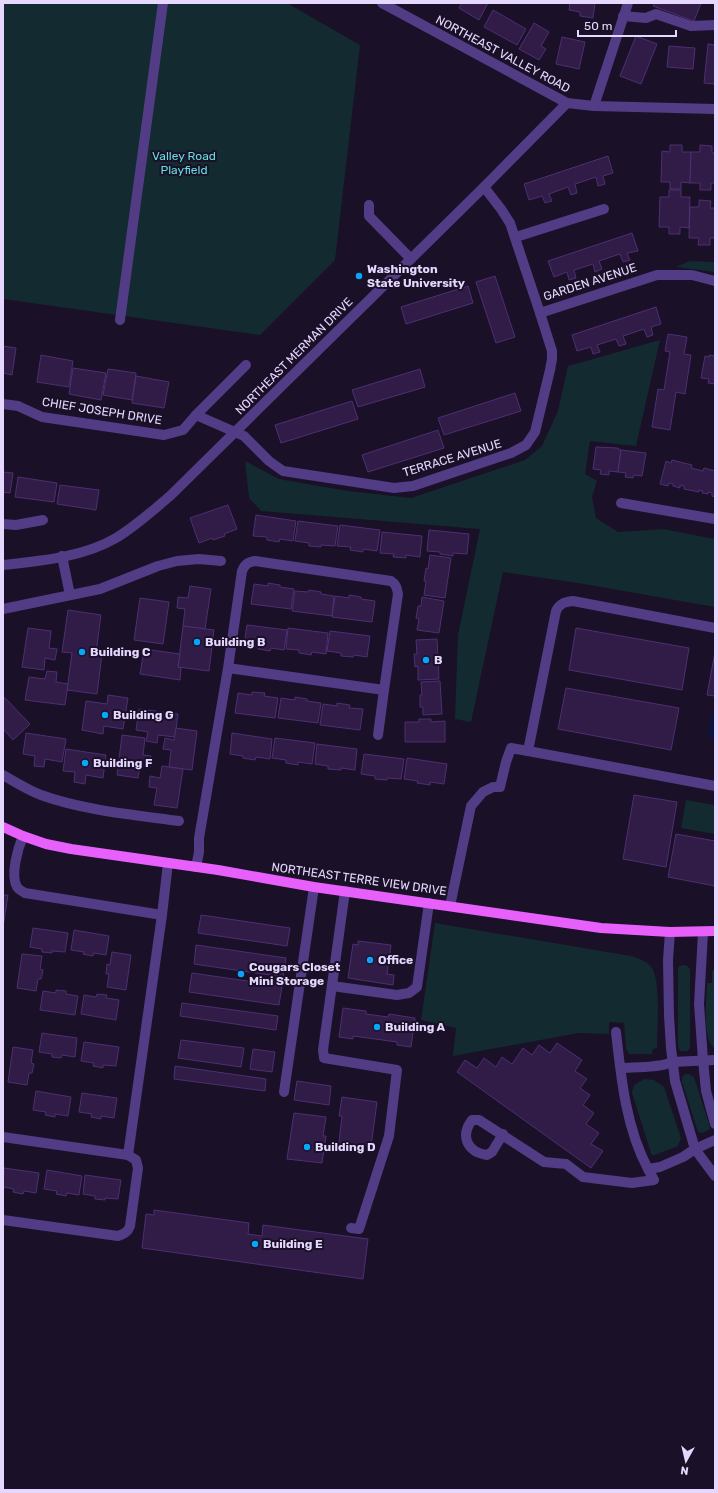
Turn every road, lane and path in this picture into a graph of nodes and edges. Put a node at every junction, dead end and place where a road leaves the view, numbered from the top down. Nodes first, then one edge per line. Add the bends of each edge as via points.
1 (163, 3) edge
2 (382, 3) edge
3 (628, 3) edge
4 (623, 16) junction
5 (715, 25) edge
6 (567, 103) junction
7 (594, 106) junction
8 (715, 109) edge
9 (484, 187) junction
10 (369, 205) dead end
11 (604, 209) dead end
12 (516, 237) junction
13 (411, 259) junction
14 (715, 281) edge
15 (540, 312) junction
16 (120, 320) dead end
17 (246, 365) dead end
18 (3, 404) edge
19 (196, 415) junction
20 (235, 432) junction
21 (621, 503) dead end
22 (715, 519) edge
23 (42, 520) dead end
24 (3, 524) edge
25 (62, 556) junction
26 (221, 561) dead end
27 (3, 565) edge
28 (70, 595) junction
29 (3, 609) edge
30 (715, 628) edge
31 (228, 668) junction
32 (384, 690) junction
33 (378, 735) dead end
34 (528, 751) junction
35 (3, 775) edge
36 (715, 786) edge
37 (179, 821) dead end
38 (3, 827) edge
39 (23, 836) junction
40 (168, 863) junction
41 (196, 867) junction
42 (314, 887) junction
43 (344, 891) junction
44 (429, 903) junction
45 (450, 906) junction
46 (162, 915) junction
47 (715, 931) edge
48 (670, 932) junction
49 (703, 933) junction
50 (332, 986) junction
51 (616, 1032) dead end
52 (703, 1060) junction
53 (715, 1060) edge
54 (672, 1062) junction
55 (621, 1068) junction
56 (284, 1092) dead end
57 (715, 1124) edge
58 (503, 1134) dead end
59 (3, 1137) edge
60 (715, 1140) edge
61 (695, 1149) junction
62 (128, 1155) junction
63 (648, 1169) junction
64 (715, 1176) edge
65 (3, 1220) edge
66 (351, 1228) dead end

1 - 16 street
2 - 6 street, NORTHEAST VALLEY ROAD
3 - 4 street
4 - 5 street via 646,18 656,14 691,26
4 - 7 street
6 - 7 street, NORTHEAST VALLEY ROAD
6 - 9 street, NORTHEAST MERMAN DRIVE
7 - 8 street, NORTHEAST VALLEY ROAD
9 - 12 street, GARDEN AVENUE via 510,223
9 - 13 street, NORTHEAST MERMAN DRIVE
10 - 13 street via 368,216
11 - 12 street
12 - 15 street, GARDEN AVENUE
13 - 20 street, NORTHEAST MERMAN DRIVE
14 - 15 street, GARDEN AVENUE via 692,275 657,275
15 - 20 street, TERRACE AVENUE via 552,351 550,370 535,432 526,445 511,453 413,486 394,488 283,471 244,436
17 - 19 street, CHIEF JOSEPH DRIVE
18 - 19 street, CHIEF JOSEPH DRIVE via 18,406 42,417 164,435 183,430
19 - 20 street
20 - 25 street, NORTHEAST MERMAN DRIVE via 170,496 134,526 102,545
21 - 22 street
23 - 24 street via 16,525
25 - 27 street, NORTHEAST MERMAN DRIVE via 38,562
25 - 28 street
26 - 28 street via 177,561 100,588
28 - 29 street
30 - 34 street via 573,600 562,603 556,611
31 - 32 street
31 - 32 street via 242,570 245,565 255,561 391,581 395,584 398,594
31 - 41 street
32 - 33 street
34 - 36 street
34 - 45 street via 511,748 500,787 483,792 471,806
35 - 37 street via 30,790 54,799
38 - 39 main road, NORTHEAST TERRE VIEW DRIVE
39 - 40 main road, NORTHEAST TERRE VIEW DRIVE via 46,844
39 - 46 street via 17,852 15,880 18,888 25,893
40 - 41 main road, NORTHEAST TERRE VIEW DRIVE
40 - 46 street
41 - 42 main road, NORTHEAST TERRE VIEW DRIVE
42 - 43 main road, NORTHEAST TERRE VIEW DRIVE
42 - 56 street
43 - 44 main road, NORTHEAST TERRE VIEW DRIVE
43 - 50 street
44 - 45 main road, NORTHEAST TERRE VIEW DRIVE
44 - 50 street via 417,987 409,993 397,994
45 - 48 main road, NORTHEAST TERRE VIEW DRIVE via 601,928
46 - 62 street
47 - 49 main road, NORTHEAST TERRE VIEW DRIVE
48 - 49 main road, NORTHEAST TERRE VIEW DRIVE
48 - 54 street via 668,960
49 - 52 street via 699,1004
50 - 66 street via 324,1058 397,1070 389,1136 359,1229
51 - 55 street
52 - 53 street
52 - 54 street
52 - 57 street via 706,1091
54 - 55 street
54 - 61 street
55 - 63 street via 630,1120 639,1153
58 - 63 street via 544,1162 566,1164 583,1177 632,1182 654,1180
59 - 62 street
60 - 61 street
61 - 63 street via 683,1158
61 - 64 street
62 - 65 street via 136,1160 138,1168 130,1226 126,1232 118,1236

